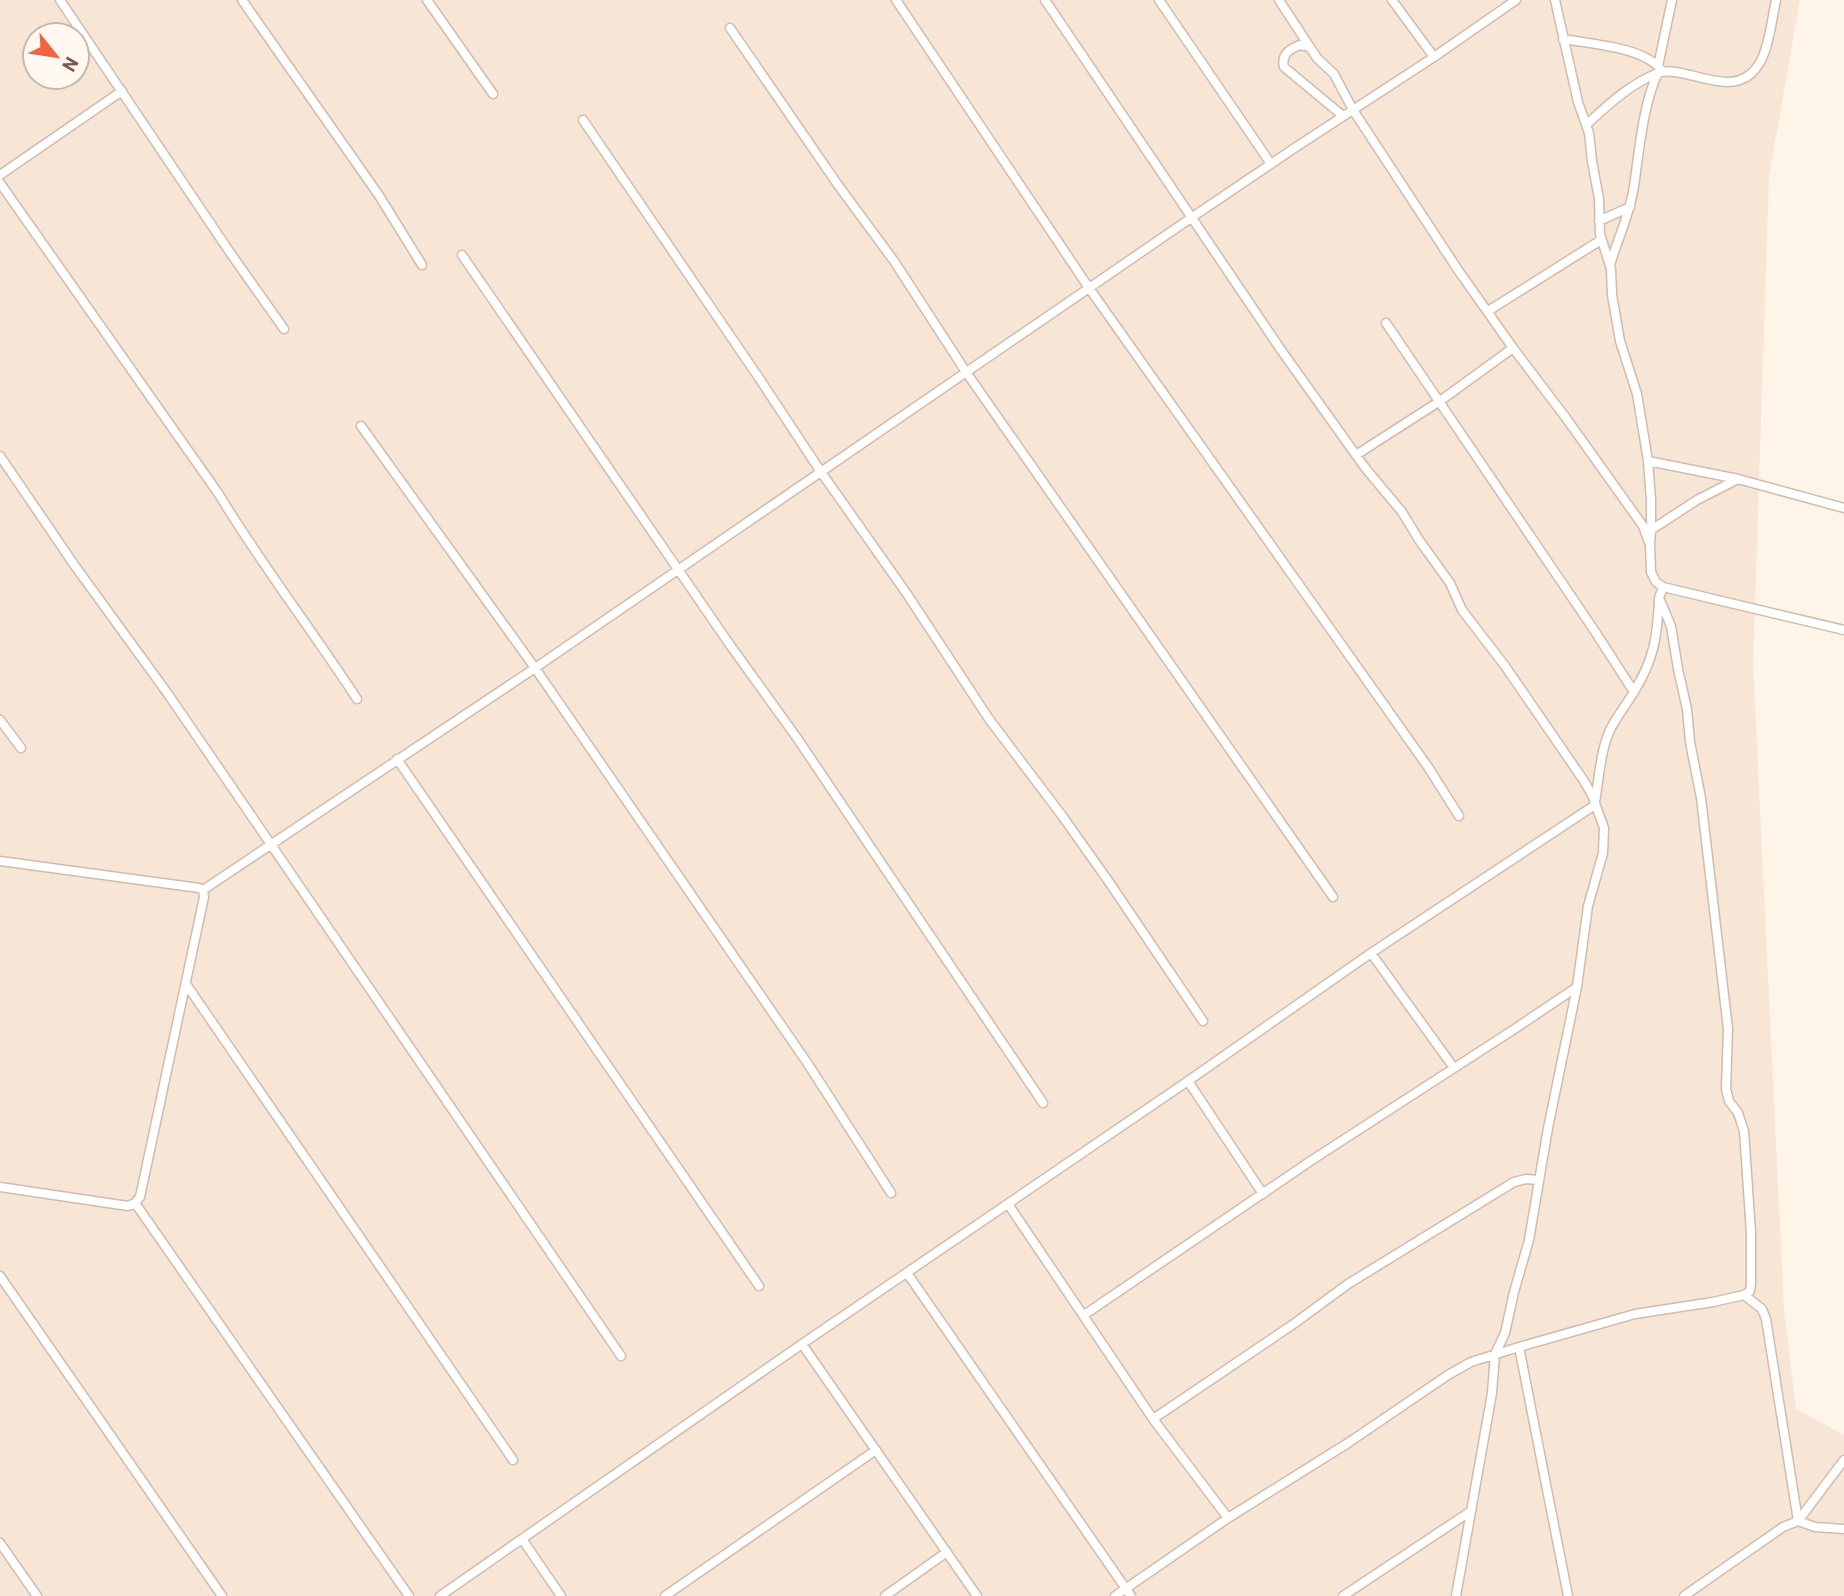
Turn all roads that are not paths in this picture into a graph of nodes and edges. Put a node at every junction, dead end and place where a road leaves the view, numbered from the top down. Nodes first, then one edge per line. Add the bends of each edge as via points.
1 (60, 0) edge
2 (242, 0) edge
3 (426, 0) edge
4 (896, 0) edge
5 (1045, 0) edge
6 (1159, 0) edge
7 (1279, 0) edge
8 (1392, 0) edge
9 (1516, 0) edge
10 (1555, 0) edge
11 (1672, 0) edge
12 (1776, 0) edge
13 (730, 28) dead end
14 (1563, 39) junction
15 (1310, 47) junction
16 (1434, 57) junction
17 (1659, 70) junction
18 (122, 91) junction
19 (493, 94) dead end
20 (1353, 110) junction
21 (1343, 116) junction
22 (583, 120) dead end
23 (1587, 124) junction
24 (1270, 164) junction
25 (0, 175) edge
26 (0, 183) edge
27 (1630, 207) junction
28 (1191, 218) junction
29 (1599, 221) junction
30 (1601, 240) junction
31 (462, 255) dead end
32 (422, 265) dead end
33 (1610, 266) junction
34 (1089, 288) junction
35 (1488, 311) junction
36 (1386, 323) dead end
37 (284, 329) dead end
38 (1513, 348) junction
39 (965, 372) junction
40 (1440, 401) junction
41 (361, 426) dead end
42 (1356, 455) junction
43 (0, 456) edge
44 (1648, 461) junction
45 (821, 472) junction
46 (1738, 479) junction
47 (1844, 508) edge
48 (1651, 530) junction
49 (1650, 545) junction
50 (679, 569) junction
51 (1663, 587) junction
52 (1659, 598) junction
53 (1844, 630) edge
54 (535, 668) junction
55 (1634, 692) junction
56 (357, 699) dead end
57 (0, 720) edge
58 (21, 748) dead end
59 (397, 759) junction
60 (1595, 804) junction
61 (1459, 816) dead end
62 (271, 846) junction
63 (0, 861) edge
64 (203, 890) junction
65 (1333, 897) dead end
66 (1371, 953) junction
67 (186, 984) junction
68 (1577, 987) junction
69 (1203, 1021) dead end
70 (1454, 1068) junction
71 (1188, 1081) junction
72 (1044, 1104) dead end
73 (1539, 1180) junction
74 (0, 1187) edge
75 (891, 1193) dead end
76 (1263, 1194) junction
77 (135, 1203) junction
78 (1008, 1204) junction
79 (907, 1273) junction
80 (0, 1276) edge
81 (759, 1286) dead end
82 (1745, 1295) junction
83 (1084, 1315) junction
84 (802, 1344) junction
85 (1519, 1347) junction
86 (1495, 1354) junction
87 (621, 1356) dead end
88 (1153, 1419) junction
89 (876, 1450) junction
90 (513, 1460) dead end
91 (1844, 1460) edge
92 (1471, 1511) junction
93 (1228, 1518) junction
94 (1798, 1521) junction
95 (1844, 1529) edge
96 (522, 1539) junction
97 (0, 1543) edge
98 (947, 1552) junction
99 (1129, 1592) edge
100 (37, 1596) edge
101 (222, 1596) edge
102 (408, 1596) edge
103 (440, 1596) edge
104 (561, 1596) edge
105 (665, 1596) edge
106 (885, 1596) edge
107 (977, 1596) edge
108 (1115, 1596) edge
109 (1343, 1596) edge
110 (1456, 1596) edge
111 (1568, 1596) edge
112 (1684, 1596) edge

1 - 18 street
2 - 32 street
3 - 19 street
4 - 34 street
5 - 28 street
6 - 24 street
7 - 15 street
8 - 16 street
9 - 16 street
10 - 14 street
11 - 17 street
12 - 17 street via 1763,58 1746,78 1721,82
13 - 39 street via 894,261
14 - 17 street via 1636,52
14 - 23 street
15 - 20 street via 1334,74
15 - 21 street via 1300,45 1286,52 1283,67
16 - 20 street
17 - 23 street
17 - 27 street via 1652,85
18 - 25 street
18 - 37 street
20 - 21 street
20 - 35 street
21 - 24 street
22 - 45 street
23 - 29 street
24 - 28 street
26 - 56 street
27 - 29 street
27 - 33 street
28 - 34 street
28 - 42 street
29 - 30 street
30 - 33 street
30 - 35 street
31 - 50 street
33 - 44 street via 1620,341 1637,394
34 - 39 street
34 - 61 street
35 - 38 street
36 - 40 street
38 - 40 street
38 - 49 street via 1643,526
39 - 45 street
39 - 65 street
40 - 42 street
40 - 55 street
41 - 54 street
42 - 60 street via 1402,512 1450,583 1462,610 1584,781
43 - 62 street
44 - 46 street
44 - 48 street
45 - 50 street
45 - 69 street
46 - 47 street
46 - 48 street
48 - 49 street
49 - 51 street via 1653,577
50 - 54 street
50 - 72 street
51 - 52 street
51 - 53 street
52 - 55 street via 1654,648
52 - 82 street via 1671,626 1701,798 1728,1029 1727,1095 1744,1131 1751,1233 1750,1291
54 - 59 street
54 - 75 street via 808,1064
55 - 60 street via 1615,719 1604,747
57 - 58 street
59 - 62 street
59 - 81 street
60 - 66 street
60 - 68 street via 1605,840 1590,896
62 - 64 street
62 - 87 street
63 - 64 street
64 - 67 street
66 - 70 street
66 - 71 street
67 - 77 street via 143,1191
67 - 90 street
68 - 70 street
68 - 73 street
70 - 76 street
71 - 76 street
71 - 78 street
73 - 86 street via 1525,1257
73 - 88 street via 1514,1182 1421,1238
74 - 77 street via 128,1206
76 - 83 street
77 - 102 street
78 - 79 street
78 - 83 street
79 - 84 street
79 - 99 street
80 - 101 street
82 - 85 street via 1635,1314
82 - 94 street via 1762,1309 1766,1319
83 - 88 street
84 - 89 street
84 - 96 street
85 - 86 street
85 - 111 street
86 - 92 street
86 - 93 street via 1448,1375
88 - 93 street
89 - 98 street
89 - 105 street
91 - 94 street
92 - 109 street
92 - 110 street
93 - 99 street
94 - 95 street
94 - 112 street
96 - 103 street
96 - 104 street
97 - 100 street
98 - 106 street
98 - 107 street
99 - 108 street

